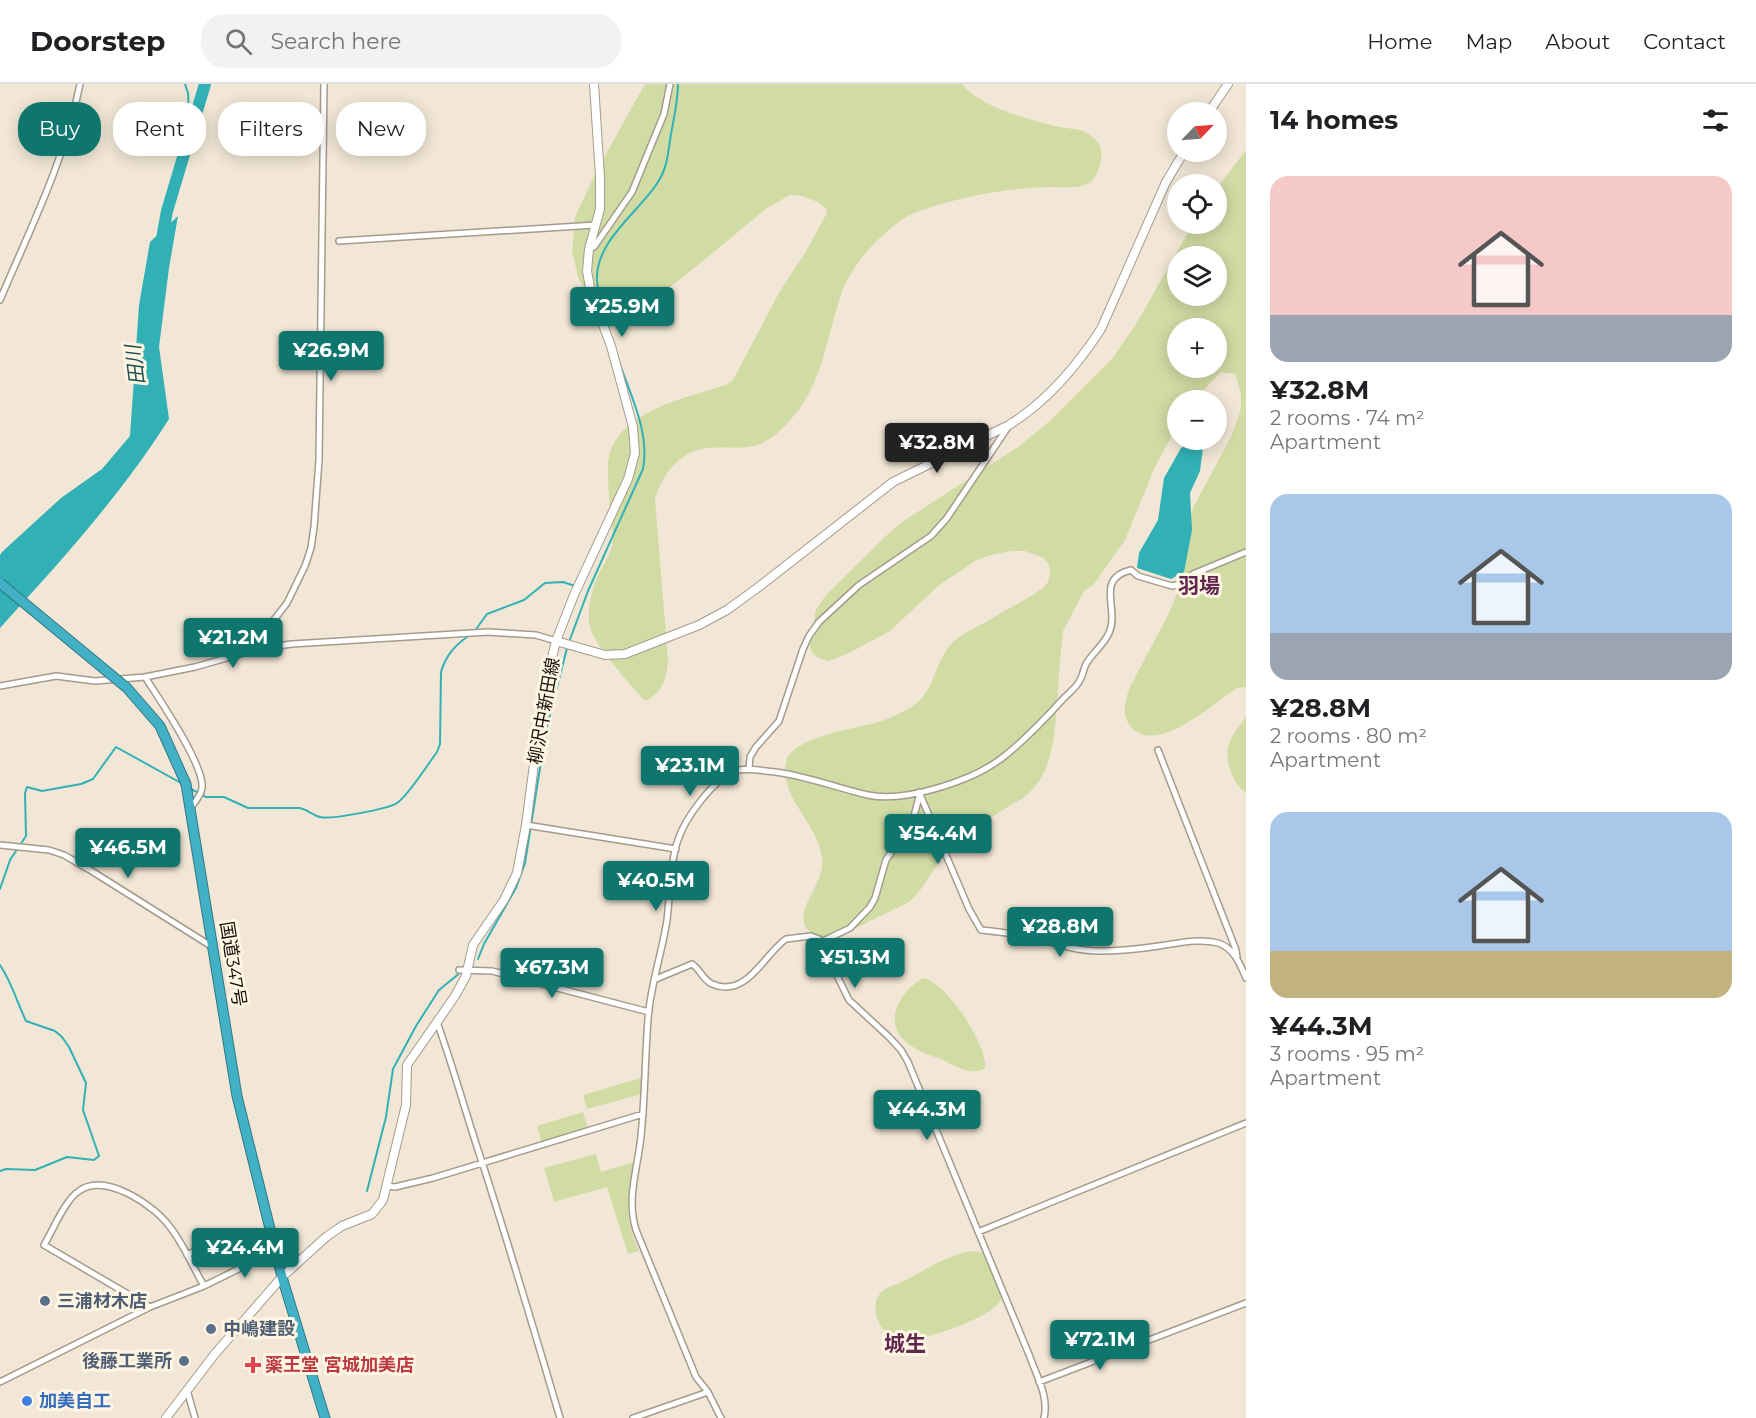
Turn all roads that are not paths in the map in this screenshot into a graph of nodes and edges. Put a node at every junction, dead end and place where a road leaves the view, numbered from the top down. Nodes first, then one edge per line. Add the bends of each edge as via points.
1 (80, 84) edge
2 (324, 84) edge
3 (594, 84) edge
4 (670, 84) edge
5 (1228, 84) edge
6 (1216, 102) edge
7 (1178, 162) edge
8 (596, 225) junction
9 (339, 241) dead end
10 (589, 249) junction
11 (0, 300) edge
12 (1009, 425) junction
13 (1246, 552) edge
14 (0, 583) edge
15 (560, 642) junction
16 (249, 652) junction
17 (145, 677) junction
18 (0, 686) edge
19 (1158, 750) dead end
20 (749, 769) junction
21 (919, 792) junction
22 (190, 808) junction
23 (526, 825) junction
24 (3, 845) edge
25 (676, 849) junction
26 (821, 942) junction
27 (214, 948) junction
28 (1238, 959) junction
29 (463, 971) junction
30 (1246, 978) edge
31 (656, 979) junction
32 (649, 1012) junction
33 (438, 1022) junction
34 (643, 1114) junction
35 (1246, 1123) edge
36 (482, 1163) junction
37 (386, 1186) junction
38 (978, 1232) junction
39 (275, 1251) junction
40 (187, 1255) junction
41 (244, 1267) junction
42 (282, 1277) junction
43 (204, 1287) junction
44 (1246, 1303) edge
45 (150, 1307) junction
46 (0, 1382) edge
47 (1039, 1382) junction
48 (187, 1390) junction
49 (708, 1392) junction
50 (166, 1418) edge
51 (195, 1418) edge
52 (325, 1418) edge
53 (560, 1418) edge
54 (633, 1418) edge
55 (721, 1418) edge
56 (1044, 1418) edge

1 - 11 street via 54,175
2 - 16 street via 319,460 314,527 305,566 287,603
3 - 8 main road, 柳沢中新田線 via 600,177
4 - 10 street via 664,114 632,192
5 - 6 main road
7 - 12 main road via 1087,351 1026,415
8 - 9 street
8 - 10 main road, 柳沢中新田線
10 - 15 main road, 柳沢中新田線 via 587,271 591,292 611,346 633,427 635,453 628,479 574,595
12 - 15 main road via 893,482 752,592 699,625 625,654 605,655
12 - 20 street via 932,536 859,585 819,622 803,649 779,721 756,747
13 - 21 street via 1172,586 1138,576 1131,570 1118,575 1111,584 1113,616 1109,634 1086,664 1080,681 1039,726 996,763 961,781
14 - 22 highway, 国道347号, bridge via 127,688 160,726 186,784
15 - 16 street via 536,634 465,632 292,644
15 - 23 main road, 柳沢中新田線 via 543,696
16 - 17 street
17 - 18 street via 95,681 56,675
17 - 22 street via 171,717 201,779 198,799
19 - 28 street
20 - 21 street via 794,774 870,796
20 - 25 street via 727,775 712,788 688,818
21 - 26 street via 913,820 886,860 875,898 850,928
21 - 28 street via 981,930 1091,951 1210,941 1230,949
22 - 27 highway, 国道347号
23 - 25 street
23 - 29 main road, 柳沢中新田線 via 517,873 473,945
24 - 27 street via 49,850 72,860
25 - 31 street
26 - 31 street via 811,936 786,939 755,974 733,985 710,983 692,964
26 - 38 street via 849,1000 905,1056
27 - 39 highway, 国道347号 via 237,1096
28 - 30 street
29 - 32 street via 492,971
29 - 33 main road, 柳沢中新田線 via 455,996
31 - 32 street
32 - 34 street
33 - 36 street
33 - 37 main road, 柳沢中新田線 via 408,1065 406,1105
34 - 36 street
34 - 49 street via 631,1202 633,1219 696,1377
35 - 38 street
36 - 37 street via 395,1187
36 - 53 street
37 - 42 main road, 柳沢中新田線 via 383,1200 372,1214 326,1237
38 - 47 street
39 - 41 street
39 - 42 highway, 国道347号
40 - 41 street via 221,1238 228,1239
40 - 43 street
40 - 45 street via 164,1220 122,1190 98,1185 81,1189 72,1198 44,1245
41 - 43 street
42 - 48 main road, 柳沢中新田線
42 - 52 highway, 国道347号
43 - 45 street
44 - 47 street
45 - 46 street
47 - 56 street via 1047,1407
48 - 50 main road, 柳沢中新田線
48 - 51 street
49 - 54 street
49 - 55 street

